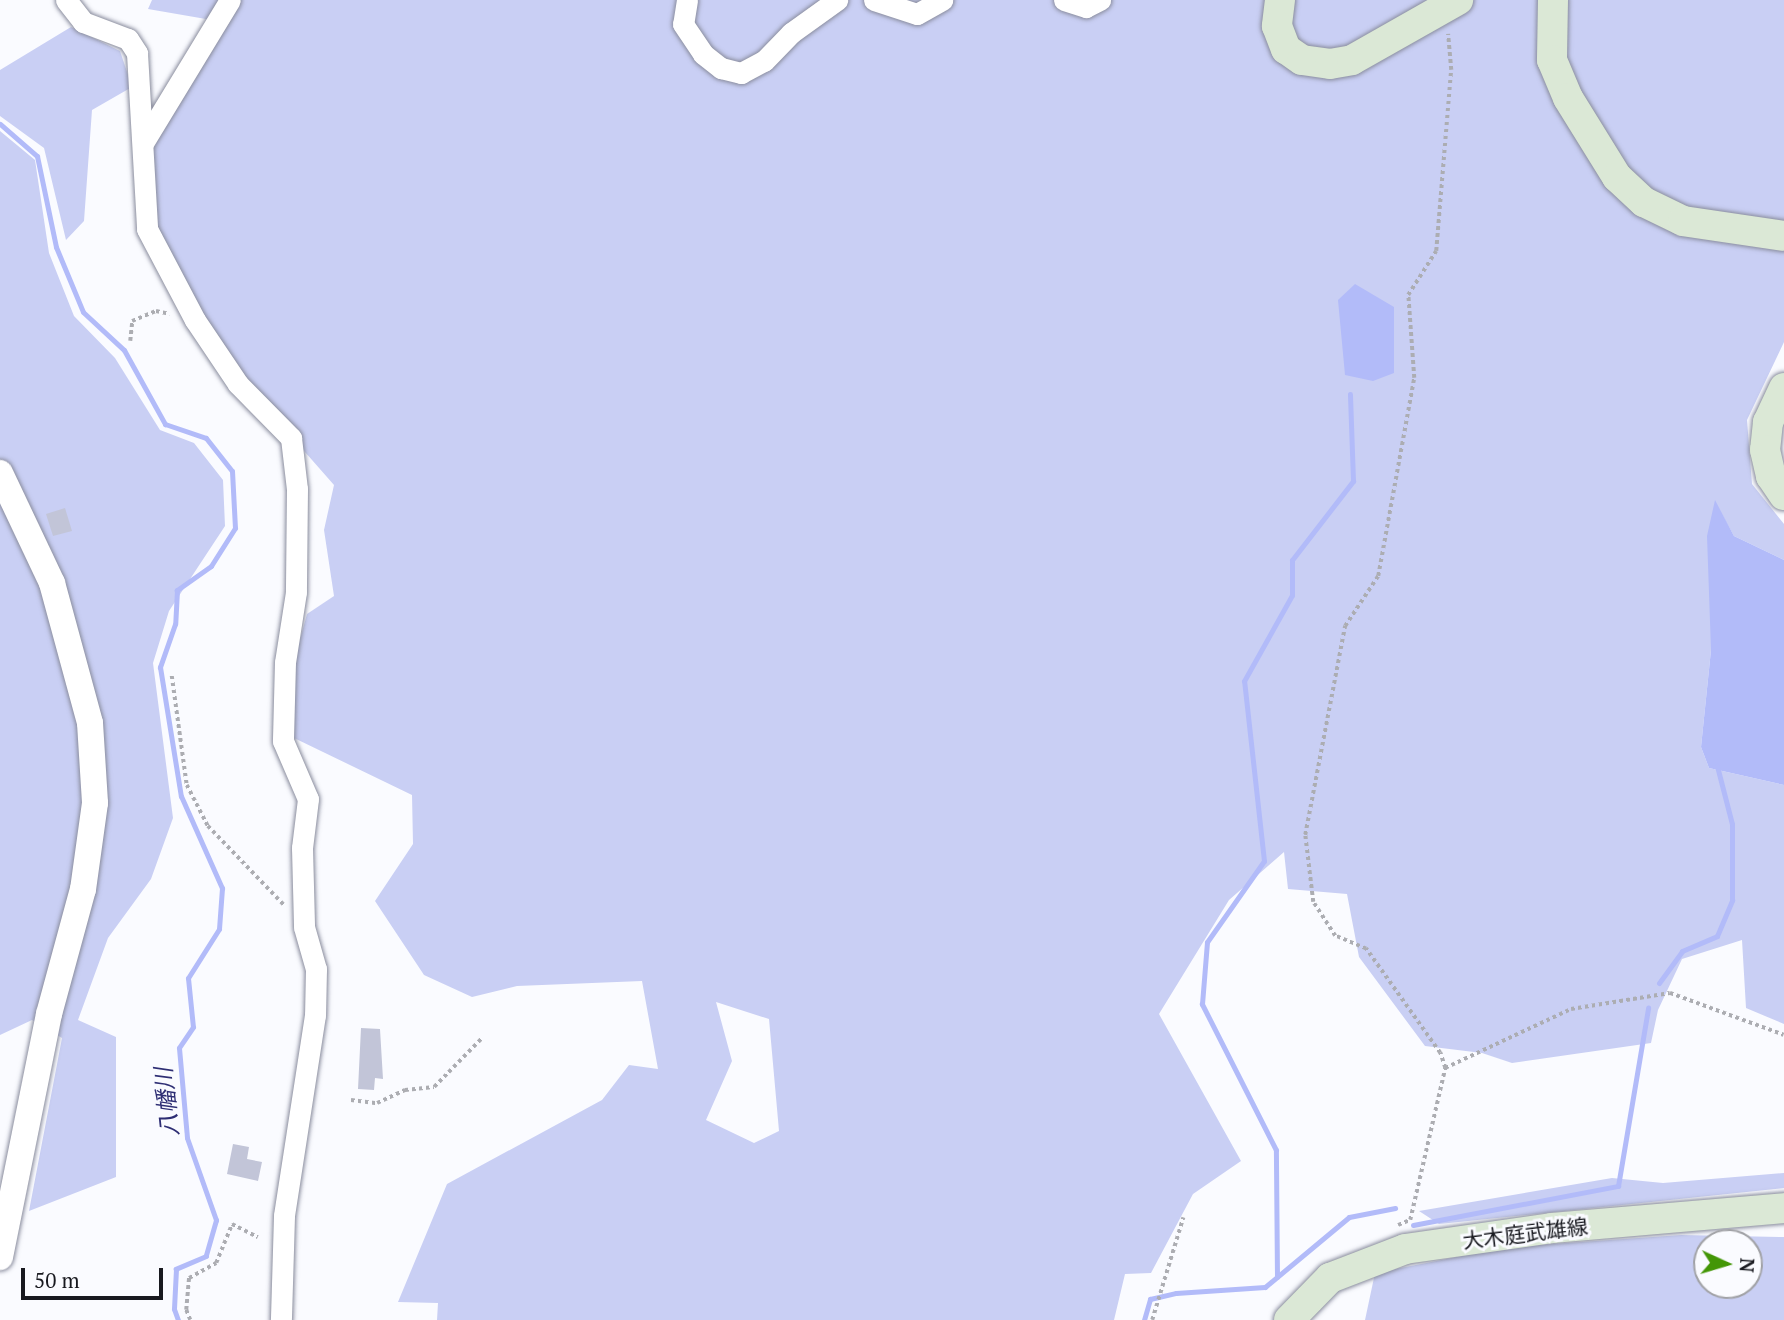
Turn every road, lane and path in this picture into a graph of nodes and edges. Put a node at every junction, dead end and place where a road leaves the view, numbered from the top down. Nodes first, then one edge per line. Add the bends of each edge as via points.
1 (66, 0) edge
2 (230, 0) edge
3 (687, 0) edge
4 (837, 0) edge
5 (874, 0) edge
6 (942, 0) edge
7 (1063, 0) edge
8 (1100, 0) edge
9 (1280, 0) edge
10 (1553, 0) edge
11 (1452, 4) edge
12 (143, 142) junction
13 (1784, 236) edge
14 (195, 320) junction
15 (130, 341) dead end
16 (1784, 388) edge
17 (0, 473) edge
18 (1784, 495) edge
19 (172, 677) dead end
20 (304, 927) junction
21 (1784, 1035) edge
22 (482, 1038) dead end
23 (1445, 1068) junction
24 (351, 1100) dead end
25 (1784, 1208) edge
26 (1183, 1218) dead end
27 (1388, 1229) dead end
28 (258, 1237) dead end
29 (0, 1257) edge
30 (190, 1320) edge
31 (281, 1320) edge
32 (1152, 1320) edge
33 (1289, 1320) edge

1 - 12 street via 83,22 128,39 138,53
2 - 12 street
3 - 4 street via 683,24 704,54 721,68 741,73 764,61 791,33
5 - 6 street via 917,14
7 - 8 street via 1086,7
9 - 11 main road via 1277,26 1286,49 1302,60 1330,64 1352,60
10 - 13 main road via 1552,60 1568,98 1617,177 1644,202 1683,221
11 - 23 path via 1436,251 1408,295 1414,378 1378,576 1345,626 1305,835 1312,902 1335,936 1367,949 1440,1053
12 - 14 street via 147,229
14 - 15 path via 156,311 132,321
14 - 20 street via 238,384 291,438 297,489 296,592 285,662 283,741 308,799 302,848
16 - 18 main road via 1768,422 1765,450 1770,476
17 - 29 street via 52,583 90,723 94,803 83,890 49,1014
19 - 20 path via 187,785 208,826
20 - 31 street via 316,970 315,1015 289,1169
21 - 23 path via 1670,993 1570,1009
22 - 24 path via 434,1087 405,1090 377,1103
23 - 27 path via 1410,1220
25 - 33 main road, 大木庭武雄線 via 1552,1228 1405,1249 1330,1278
26 - 32 path
28 - 30 path via 232,1224 216,1263 190,1278 186,1310

